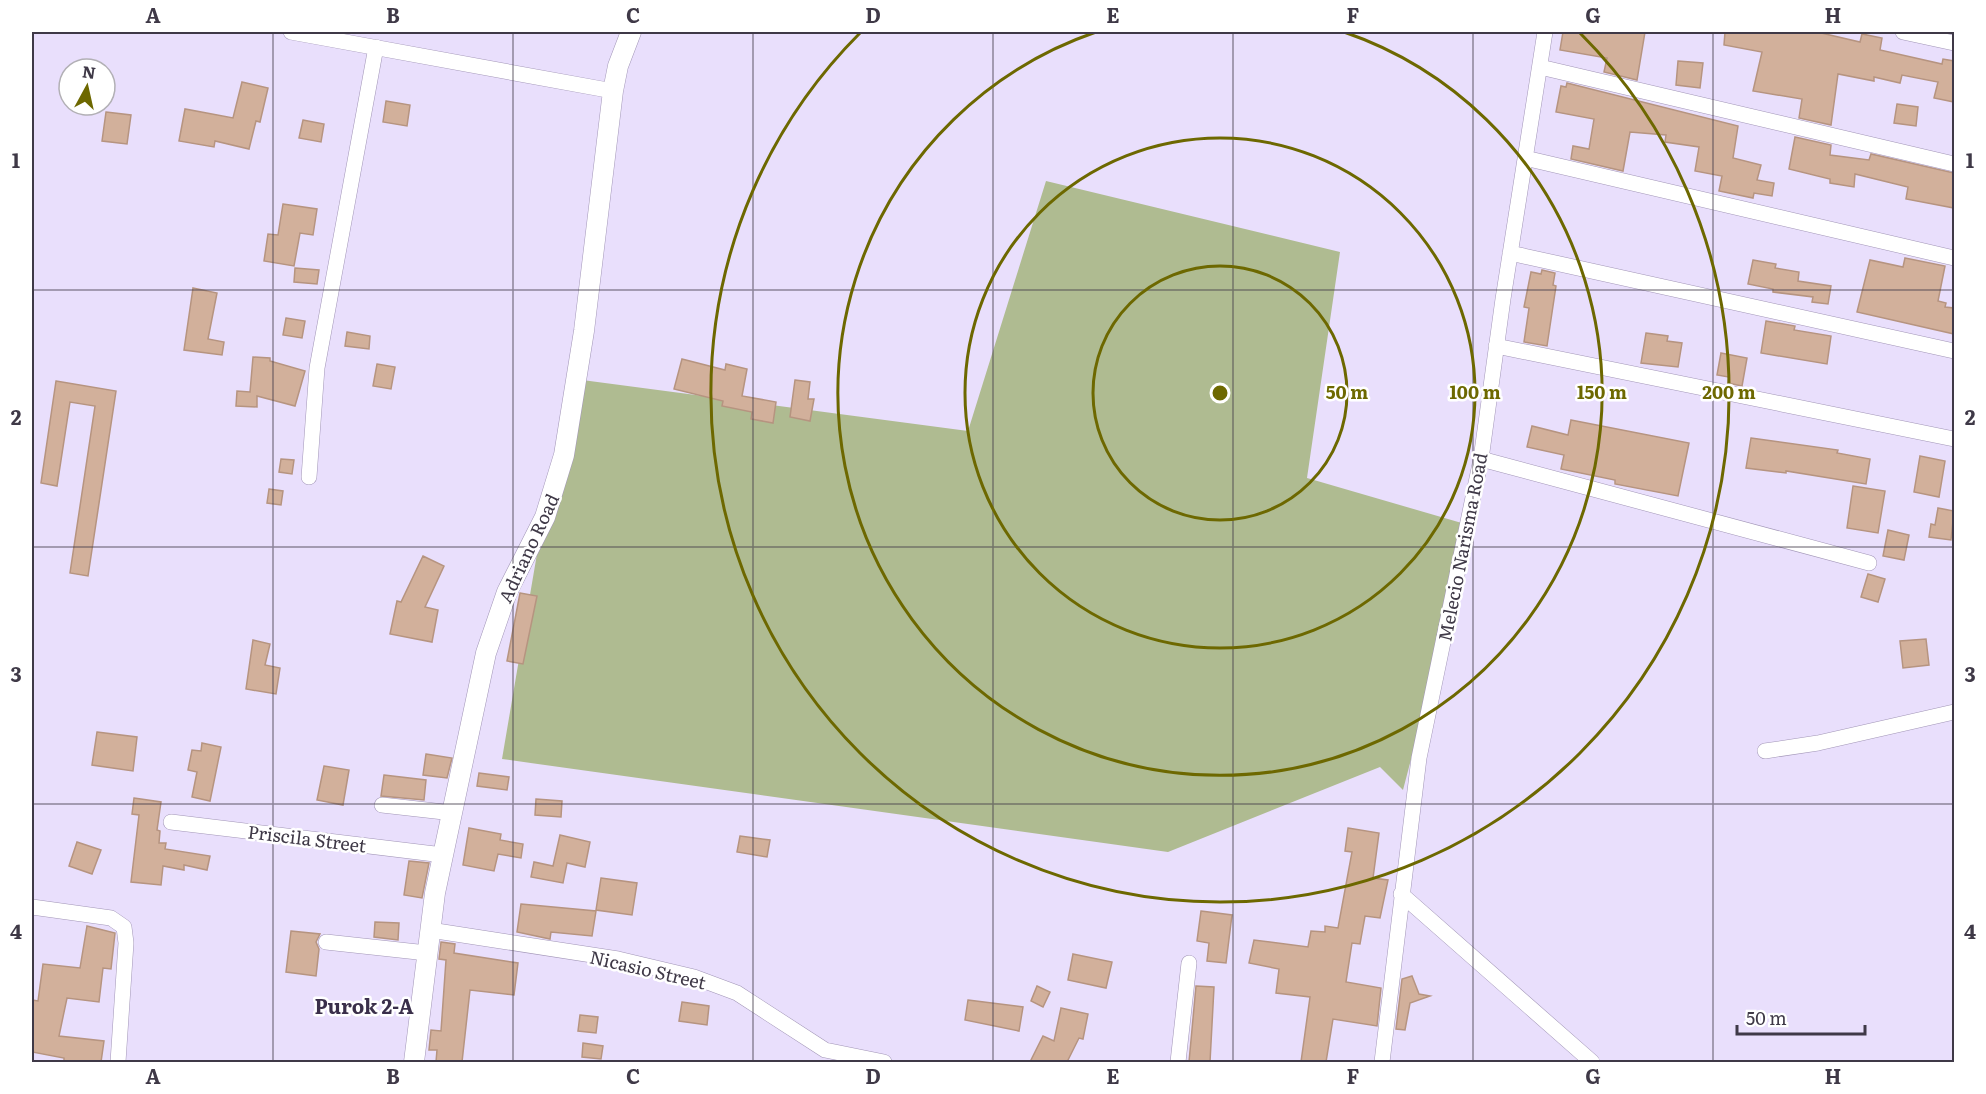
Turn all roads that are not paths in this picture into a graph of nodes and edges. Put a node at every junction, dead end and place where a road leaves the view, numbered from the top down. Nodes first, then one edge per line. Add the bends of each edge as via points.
1 (291, 32) edge
2 (631, 32) edge
3 (1545, 32) edge
4 (1903, 32) edge
5 (1954, 43) edge
6 (376, 47) junction
7 (1540, 68) junction
8 (613, 90) junction
9 (1525, 158) junction
10 (1954, 164) edge
11 (1510, 254) junction
12 (1954, 258) edge
13 (1496, 346) junction
14 (1954, 351) edge
15 (1954, 440) edge
16 (1481, 459) junction
17 (309, 477) dead end
18 (1869, 563) dead end
19 (1954, 712) edge
20 (1765, 751) dead end
21 (382, 805) dead end
22 (453, 813) junction
23 (171, 822) dead end
24 (443, 855) junction
25 (1401, 894) junction
26 (32, 907) edge
27 (430, 930) junction
28 (326, 942) dead end
29 (428, 953) junction
30 (1189, 963) dead end
31 (118, 1062) edge
32 (414, 1062) edge
33 (884, 1062) edge
34 (1178, 1062) edge
35 (1382, 1062) edge
36 (1592, 1062) edge

1 - 6 street
2 - 8 street, Adriano Road
3 - 7 street, Melecio Narisma Road
4 - 5 street
6 - 8 street
6 - 17 street via 317,368
7 - 9 street, Melecio Narisma Road
7 - 10 street
8 - 22 street, Adriano Road via 584,331 564,455 545,517 495,621
9 - 11 street, Melecio Narisma Road
9 - 12 street
11 - 13 street, Melecio Narisma Road
11 - 14 street
13 - 15 street
13 - 16 street, Melecio Narisma Road
16 - 18 street
16 - 25 street, Melecio Narisma Road via 1419,758
19 - 20 street
21 - 22 street
22 - 24 street, Adriano Road
23 - 24 street, Priscila Street
24 - 27 street, Adriano Road
25 - 35 street, Melecio Narisma Road
25 - 36 street
26 - 31 street via 111,918 124,927
27 - 29 street, Adriano Road
27 - 33 street, Nicasio Street via 618,959 694,977 757,1004 825,1050
28 - 29 street
29 - 32 street, Adriano Road
30 - 34 street

